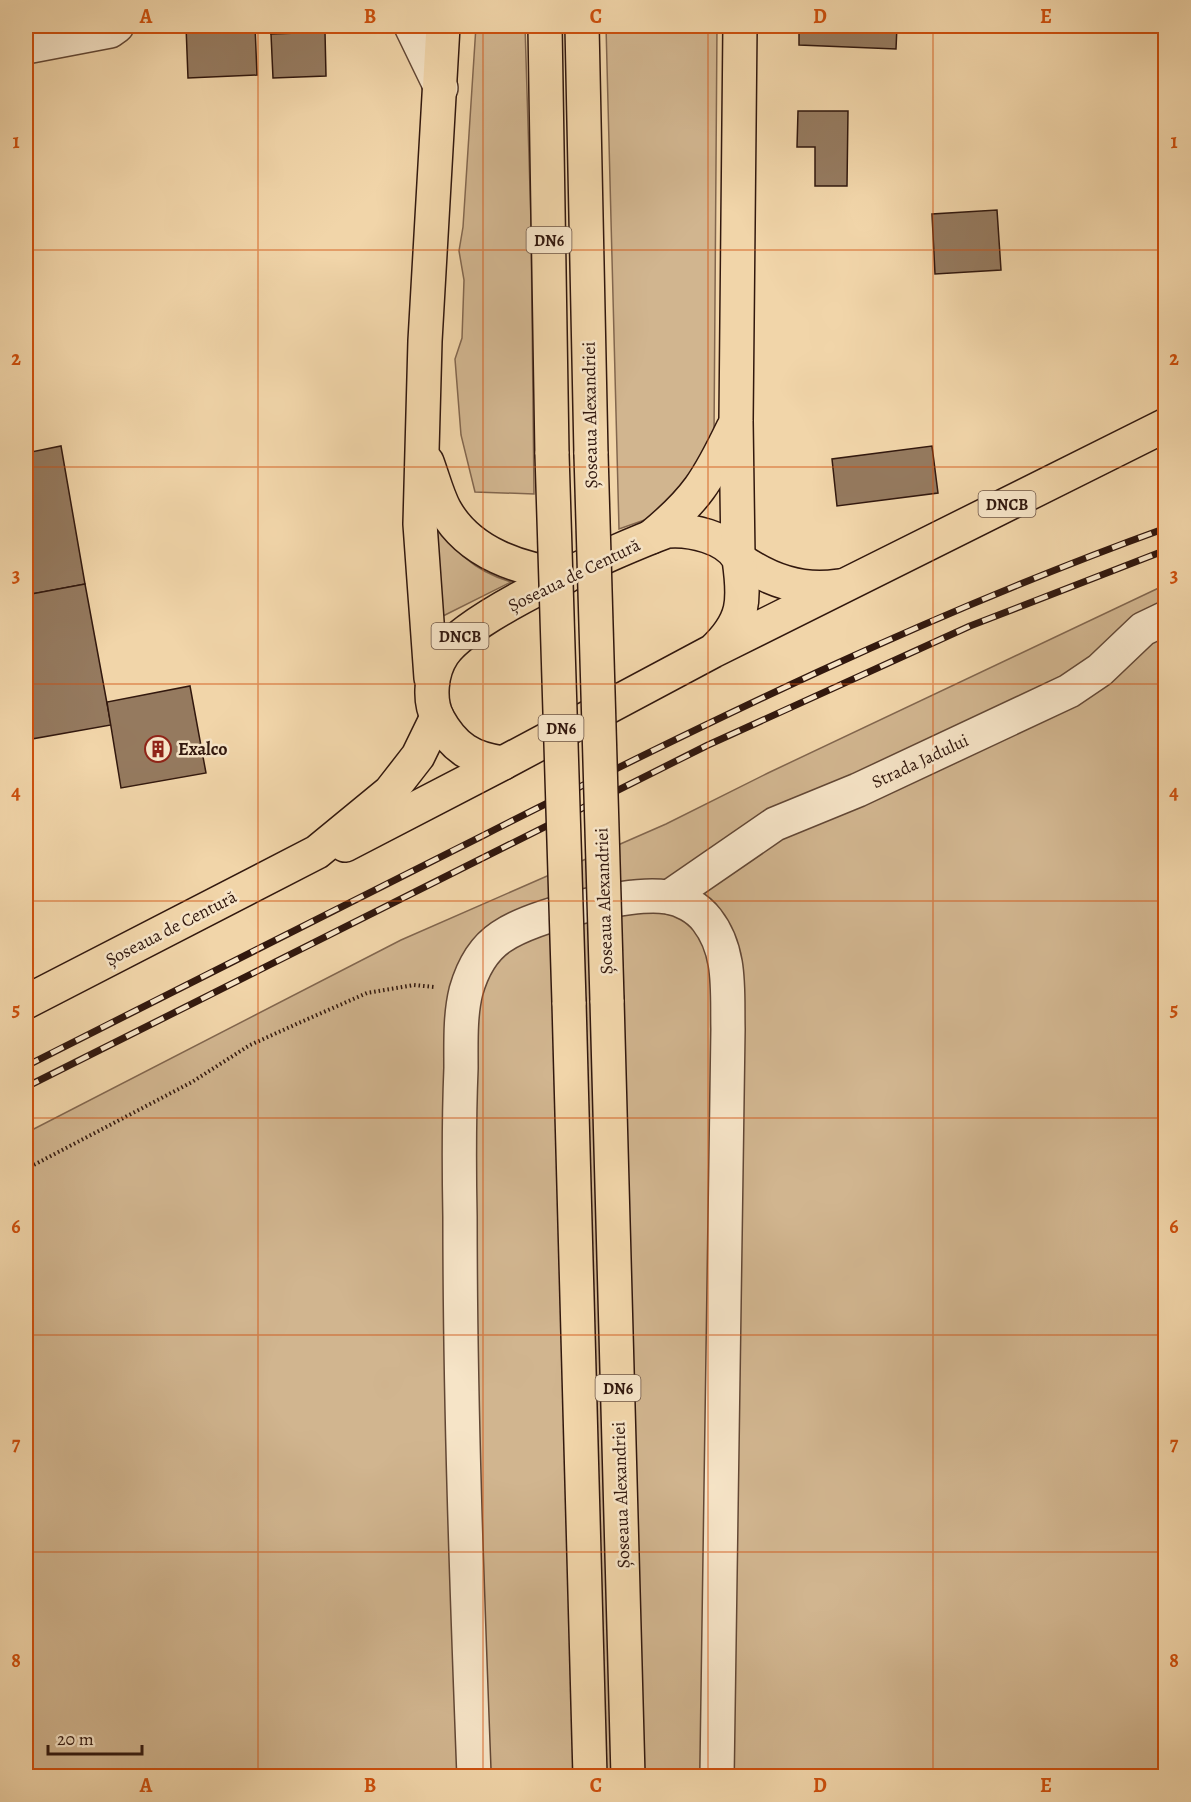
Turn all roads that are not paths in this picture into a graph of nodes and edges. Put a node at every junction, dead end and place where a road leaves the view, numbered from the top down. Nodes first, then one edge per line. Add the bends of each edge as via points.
1 (411, 26) edge
2 (443, 26) edge
3 (545, 26) edge
4 (582, 26) edge
5 (740, 26) edge
6 (116, 27) edge
7 (26, 47) edge
8 (441, 88) junction
9 (736, 421) junction
10 (1166, 424) edge
11 (424, 452) junction
12 (651, 537) junction
13 (739, 558) junction
14 (567, 576) junction
15 (849, 584) junction
16 (1166, 618) edge
17 (713, 651) junction
18 (431, 678) junction
19 (437, 717) junction
20 (503, 763) junction
21 (317, 852) junction
22 (669, 897) junction
23 (26, 1002) edge
24 (474, 1776) edge
25 (590, 1776) edge
26 (628, 1776) edge
27 (717, 1776) edge

1 - 8 street
2 - 8 main road
3 - 25 main road, Șoseaua Alexandriei / DN6, bridge via 552,454
4 - 26 main road, Șoseaua Alexandriei / DN6, bridge
5 - 9 main road
6 - 7 street
8 - 11 main road via 426,330
9 - 12 main road via 692,501
9 - 13 main road
10 - 15 main road, Șoseaua de Centură / DNCB
11 - 14 main road via 445,509 472,542 514,564
11 - 18 main road via 420,524
12 - 13 main road, Șoseaua de Centură / DNCB via 684,530 700,534
12 - 14 main road, Șoseaua de Centură / DNCB
13 - 15 main road, Șoseaua de Centură / DNCB via 765,576 790,584
13 - 17 main road, Șoseaua de Centură / DNCB via 742,604 730,635
14 - 18 main road, Șoseaua de Centură / DNCB via 473,626 442,654
15 - 17 main road, Șoseaua de Centură / DNCB
16 - 22 street, Strada Jadului via 1143,629 1100,670 1069,691 858,790 775,824
17 - 20 main road, Șoseaua de Centură / DNCB
18 - 19 main road
19 - 20 main road via 448,736 465,752 480,760
19 - 21 main road, Șoseaua de Centură / DNCB via 418,756 390,792
20 - 21 main road, Șoseaua de Centură / DNCB via 349,844
21 - 23 main road, Șoseaua de Centură / DNCB
22 - 24 street via 635,895 514,930 487,949 475,966 466,991 459,1102 460,1230
22 - 27 street via 693,906 706,919 718,936 726,962

